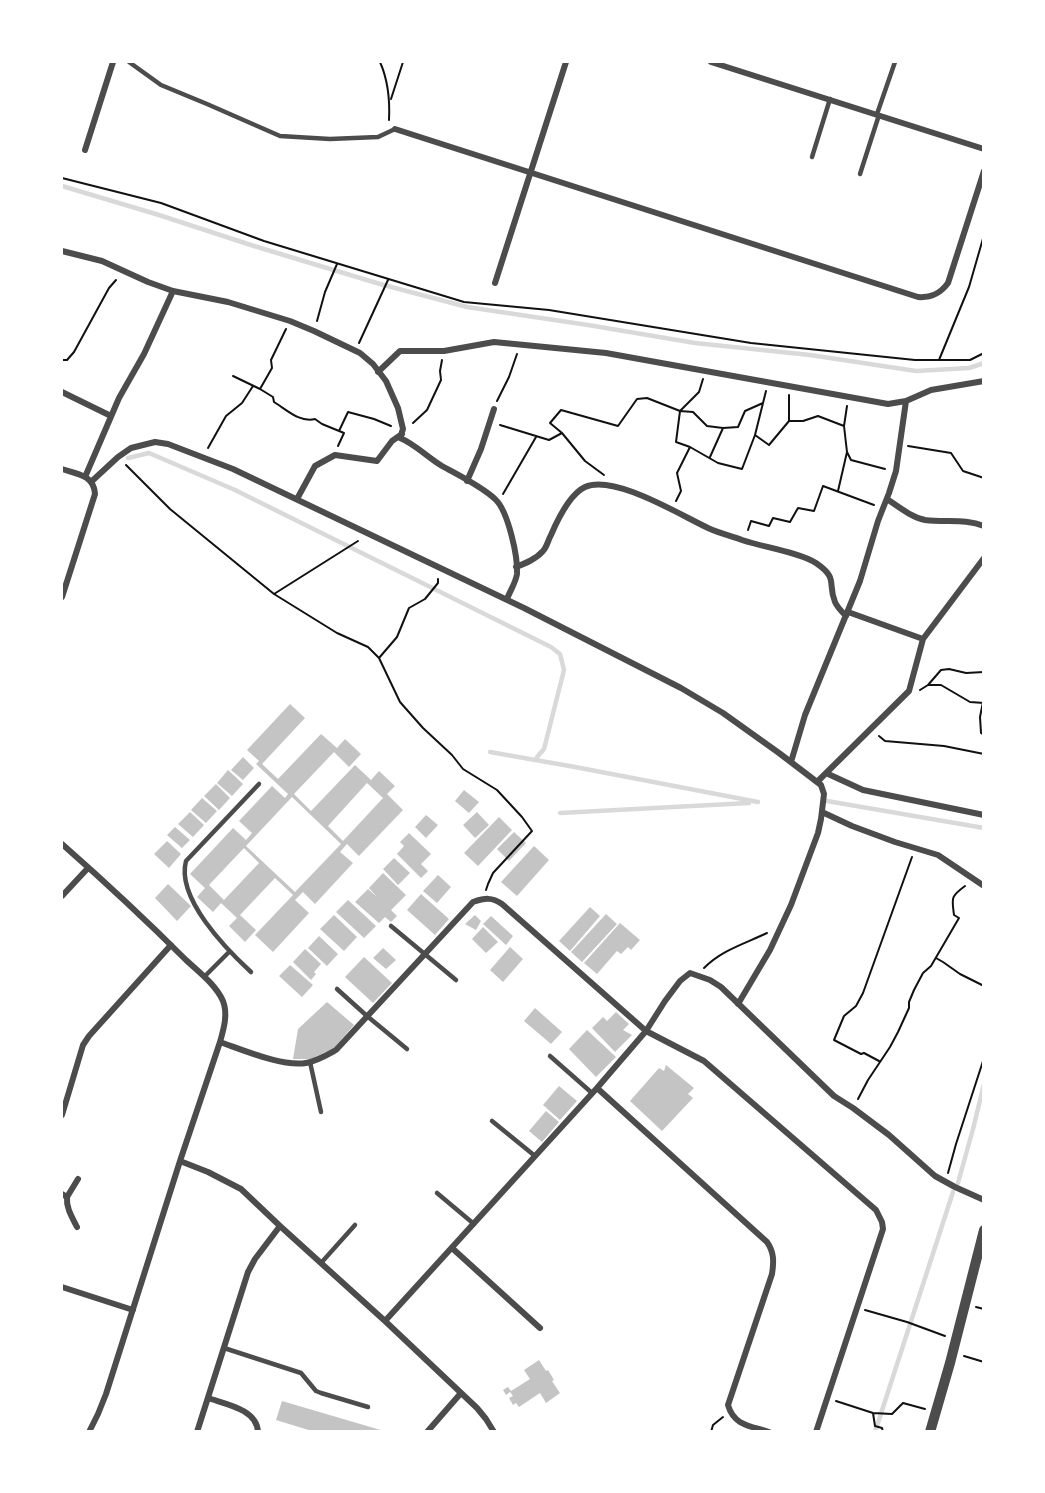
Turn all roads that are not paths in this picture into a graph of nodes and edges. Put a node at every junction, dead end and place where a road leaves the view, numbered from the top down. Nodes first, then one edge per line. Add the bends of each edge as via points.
1 (113, 62) edge
2 (129, 62) edge
3 (566, 62) edge
4 (711, 62) edge
5 (895, 62) edge
6 (830, 99) junction
7 (878, 115) junction
8 (395, 129) joint
9 (984, 148) edge
10 (85, 150) dead end
11 (812, 157) dead end
12 (984, 171) edge
13 (530, 173) junction
14 (860, 174) dead end
15 (62, 251) edge
16 (495, 283) dead end
17 (173, 291) junction
18 (378, 372) junction
19 (984, 381) edge
20 (62, 392) edge
21 (906, 401) junction
22 (494, 409) road end
23 (111, 416) junction
24 (403, 432) junction
25 (62, 469) edge
26 (85, 477) junction
27 (92, 481) junction
28 (467, 481) junction
29 (297, 499) junction
30 (887, 500) junction
31 (984, 526) edge
32 (984, 558) edge
33 (516, 567) junction
34 (62, 597) edge
35 (507, 599) junction
36 (847, 614) junction
37 (923, 639) junction
38 (791, 762) junction
39 (826, 773) junction
40 (817, 782) junction
41 (259, 784) dead end
42 (822, 812) junction
43 (984, 815) edge
44 (62, 844) edge
45 (88, 868) junction
46 (984, 886) edge
47 (62, 896) edge
48 (391, 926) dead end
49 (171, 945) junction
50 (229, 952) junction
51 (425, 954) junction
52 (251, 972) dead end
53 (204, 977) junction
54 (456, 980) dead end
55 (338, 989) dead end
56 (738, 1004) junction
57 (367, 1016) junction
58 (646, 1031) junction
59 (220, 1042) junction
60 (407, 1049) dead end
61 (550, 1056) dead end
62 (310, 1062) junction
63 (594, 1090) junction
64 (321, 1112) dead end
65 (62, 1115) edge
66 (492, 1121) dead end
67 (535, 1156) junction
68 (180, 1161) junction
69 (78, 1179) dead end
70 (437, 1192) dead end
71 (64, 1196) edge
72 (984, 1200) edge
73 (474, 1224) junction
74 (355, 1225) dead end
75 (280, 1226) junction
76 (78, 1227) dead end
77 (984, 1230) edge
78 (452, 1248) junction
79 (321, 1263) junction
80 (62, 1287) edge
81 (133, 1310) junction
82 (385, 1321) junction
83 (540, 1328) dead end
84 (224, 1348) junction
85 (460, 1393) junction
86 (208, 1398) junction
87 (368, 1407) dead end
88 (88, 1431) edge
89 (197, 1431) edge
90 (258, 1431) edge
91 (427, 1431) edge
92 (494, 1431) edge
93 (770, 1431) edge
94 (816, 1431) edge
95 (930, 1431) edge

1 - 10 street
2 - 8 lane via 161,85 280,136 378,137
3 - 13 street
4 - 6 street
5 - 7 lane
6 - 7 street
6 - 11 lane
7 - 9 street
7 - 14 lane
8 - 13 street
12 - 13 street via 948,283 930,297 918,297
13 - 16 street
15 - 17 street via 102,261
17 - 18 street via 228,302 290,321 360,353
17 - 23 street
18 - 21 street via 400,351 444,351 494,342 606,353 888,404
18 - 24 street via 398,408
19 - 21 street via 931,390
20 - 23 street
21 - 30 street via 896,471
22 - 28 street
23 - 26 street
24 - 28 street via 399,438
24 - 29 street via 377,461 335,454 315,466
25 - 26 street
26 - 27 street
27 - 29 street via 131,448 155,442 233,469
27 - 34 street via 95,494
28 - 33 street via 500,505 512,536
29 - 35 street
30 - 31 street via 918,518 969,521
30 - 36 street
32 - 37 street
33 - 35 street via 517,575
33 - 36 street via 543,552 560,516 580,489 608,486 629,491 709,529 815,562 831,578 835,602
35 - 38 street via 681,688
36 - 37 street
36 - 38 street via 805,715
37 - 39 street via 909,691
38 - 40 street
39 - 40 street
39 - 43 street via 863,790
40 - 42 street via 824,790
41 - 50 lane via 186,861 184,868 186,884 203,919
42 - 46 street via 938,855
42 - 56 street via 791,905
44 - 45 street
45 - 47 street
45 - 49 street
48 - 51 lane
49 - 53 street
49 - 65 street via 83,1045
50 - 52 lane
50 - 53 lane
51 - 54 lane
51 - 57 street
51 - 58 street via 473,902 496,900
53 - 59 street via 224,1003 225,1024
55 - 57 lane
56 - 58 street via 721,987 690,973 665,1000
56 - 72 street via 828,1090 928,1170
57 - 60 lane
57 - 62 street via 336,1050
58 - 63 street
58 - 94 street via 704,1061 876,1210 882,1222
59 - 62 street via 286,1063
59 - 68 street
61 - 63 lane
62 - 64 lane
63 - 67 street
63 - 93 street via 772,1249 772,1274 728,1406 733,1418
66 - 67 lane
67 - 73 street
68 - 75 street via 241,1189
68 - 81 street
69 - 71 street
70 - 73 lane
71 - 76 street
73 - 78 street
74 - 79 lane
75 - 79 street
75 - 84 street via 248,1272
77 - 95 street
78 - 82 street
78 - 83 street
79 - 82 street
80 - 81 street
81 - 88 street via 106,1394
82 - 85 street
84 - 86 street
84 - 87 lane via 301,1373 316,1391
85 - 91 street
85 - 92 street
86 - 89 street
86 - 90 street via 249,1414

